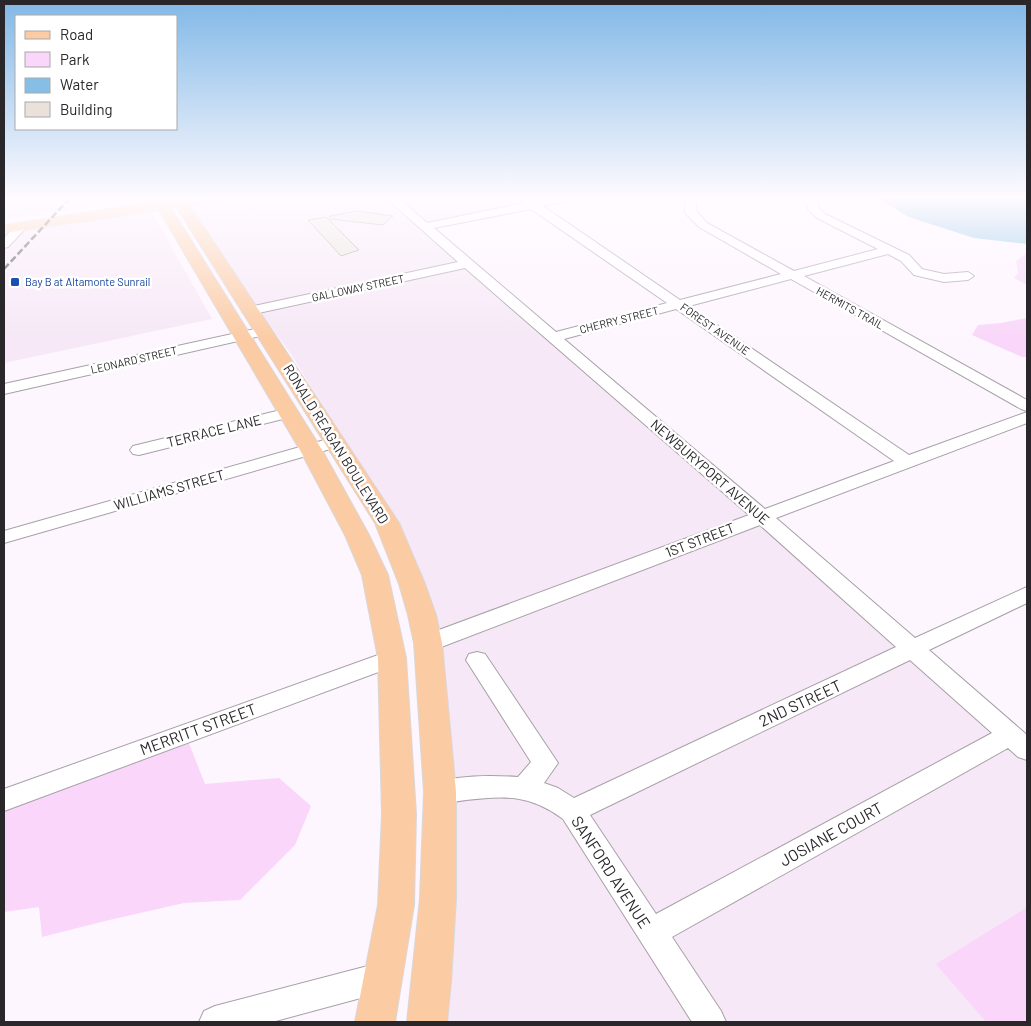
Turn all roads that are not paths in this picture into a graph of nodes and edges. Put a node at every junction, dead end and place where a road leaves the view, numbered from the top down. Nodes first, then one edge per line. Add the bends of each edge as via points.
1 (193, 245) edge
2 (202, 245) edge
3 (444, 245) edge
4 (592, 245) edge
5 (738, 245) edge
6 (879, 245) edge
7 (889, 250) junction
8 (466, 264) junction
9 (790, 275) junction
10 (968, 276) dead end
11 (680, 305) junction
12 (249, 312) junction
13 (264, 331) junction
14 (240, 336) junction
15 (553, 337) junction
16 (4, 389) edge
17 (1027, 406) edge
18 (289, 413) junction
19 (1027, 417) edge
20 (335, 442) junction
21 (139, 450) dead end
22 (311, 450) junction
23 (907, 462) junction
24 (762, 516) junction
25 (4, 536) edge
26 (1027, 594) edge
27 (428, 643) junction
28 (912, 650) junction
29 (392, 658) junction
30 (477, 660) dead end
31 (1019, 743) edge
32 (525, 788) junction
33 (440, 792) junction
34 (4, 800) edge
35 (572, 811) junction
36 (651, 933) junction
37 (383, 977) junction
38 (215, 1022) edge
39 (375, 1022) edge
40 (427, 1022) edge
41 (710, 1022) edge

1 - 14 main road, RONALD REAGAN BOULEVARD
2 - 12 main road, RONALD REAGAN BOULEVARD
3 - 8 street, NEWBURYPORT AVENUE
4 - 11 street, FOREST AVENUE
5 - 9 street, HERMITS TRAIL
6 - 7 street
7 - 9 street, CHERRY STREET
7 - 10 street via 910,262 918,272 929,276
8 - 12 street, GALLOWAY STREET
8 - 15 street, NEWBURYPORT AVENUE
9 - 11 street, CHERRY STREET
9 - 17 street, HERMITS TRAIL
11 - 15 street, CHERRY STREET
11 - 23 street, FOREST AVENUE
12 - 13 main road, RONALD REAGAN BOULEVARD
13 - 14 street, LEONARD STREET
13 - 20 main road, RONALD REAGAN BOULEVARD
14 - 16 street, LEONARD STREET
14 - 18 main road, RONALD REAGAN BOULEVARD
15 - 24 street, NEWBURYPORT AVENUE
18 - 21 street, TERRACE LANE
18 - 22 main road, RONALD REAGAN BOULEVARD
19 - 23 street, 1ST STREET
20 - 22 street, WILLIAMS STREET
20 - 27 main road, RONALD REAGAN BOULEVARD via 387,523 412,584
22 - 25 street, WILLIAMS STREET
22 - 29 main road, RONALD REAGAN BOULEVARD via 375,575
23 - 24 street, 1ST STREET
24 - 27 street, 1ST STREET
24 - 28 street, NEWBURYPORT AVENUE
26 - 28 street, 2ND STREET
27 - 29 main road
27 - 33 main road, RONALD REAGAN BOULEVARD
28 - 31 street, NEWBURYPORT AVENUE
28 - 35 street, 2ND STREET
29 - 34 street, MERRITT STREET
29 - 37 main road, RONALD REAGAN BOULEVARD via 397,878 396,905
30 - 32 street via 545,763
31 - 36 street, JOSIANE COURT
32 - 33 street, SANFORD AVENUE
32 - 35 street, SANFORD AVENUE via 550,796
33 - 40 main road, RONALD REAGAN BOULEVARD via 438,898
35 - 36 street, SANFORD AVENUE
36 - 41 street, SANFORD AVENUE
37 - 38 street
37 - 39 main road, RONALD REAGAN BOULEVARD

